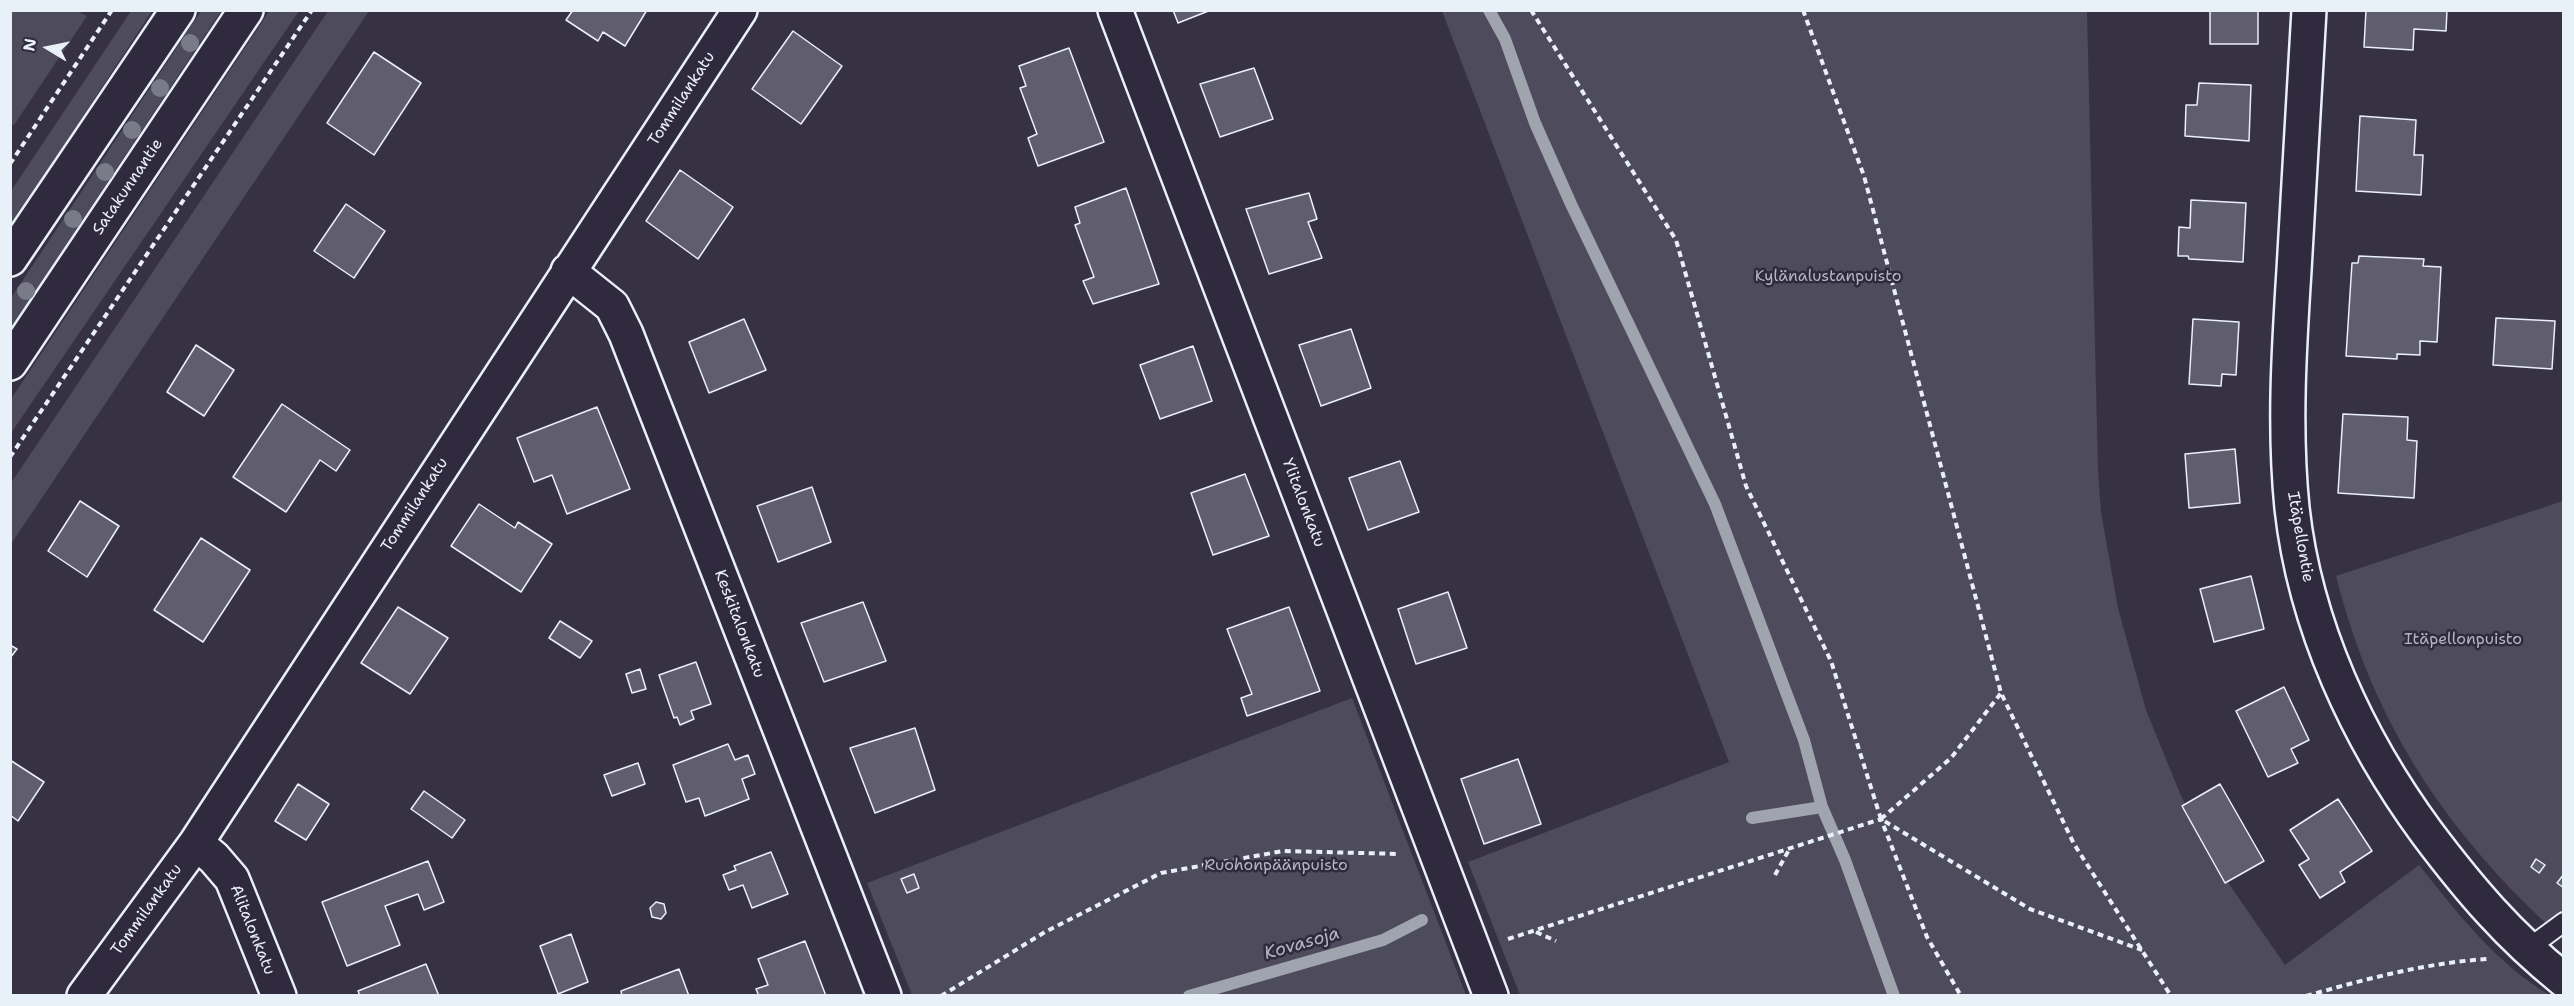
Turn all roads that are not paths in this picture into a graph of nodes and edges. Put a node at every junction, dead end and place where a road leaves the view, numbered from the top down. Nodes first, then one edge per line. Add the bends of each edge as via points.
1 (178, 10) edge
2 (246, 10) edge
3 (740, 10) edge
4 (1115, 10) edge
5 (2309, 10) edge
6 (10, 259) edge
7 (568, 271) junction
8 (10, 363) edge
9 (196, 843) junction
10 (2564, 921) edge
11 (2526, 950) junction
12 (2564, 980) edge
13 (84, 996) edge
14 (279, 996) edge
15 (884, 996) edge
16 (1491, 996) edge

1 - 6 street
2 - 8 street, Satakunnantie
3 - 7 street, Tommilankatu
4 - 16 street, Ylitalonkatu
5 - 11 street, Itäpellontie via 2288,369 2292,510 2301,560 2330,658 2377,759 2404,802 2482,904
7 - 9 street, Tommilankatu
7 - 15 street, Keskitalonkatu via 612,306 626,333
9 - 13 street, Tommilankatu
9 - 14 street, Alitalonkatu via 232,879
10 - 11 lane
11 - 12 street, Itäpellontie

